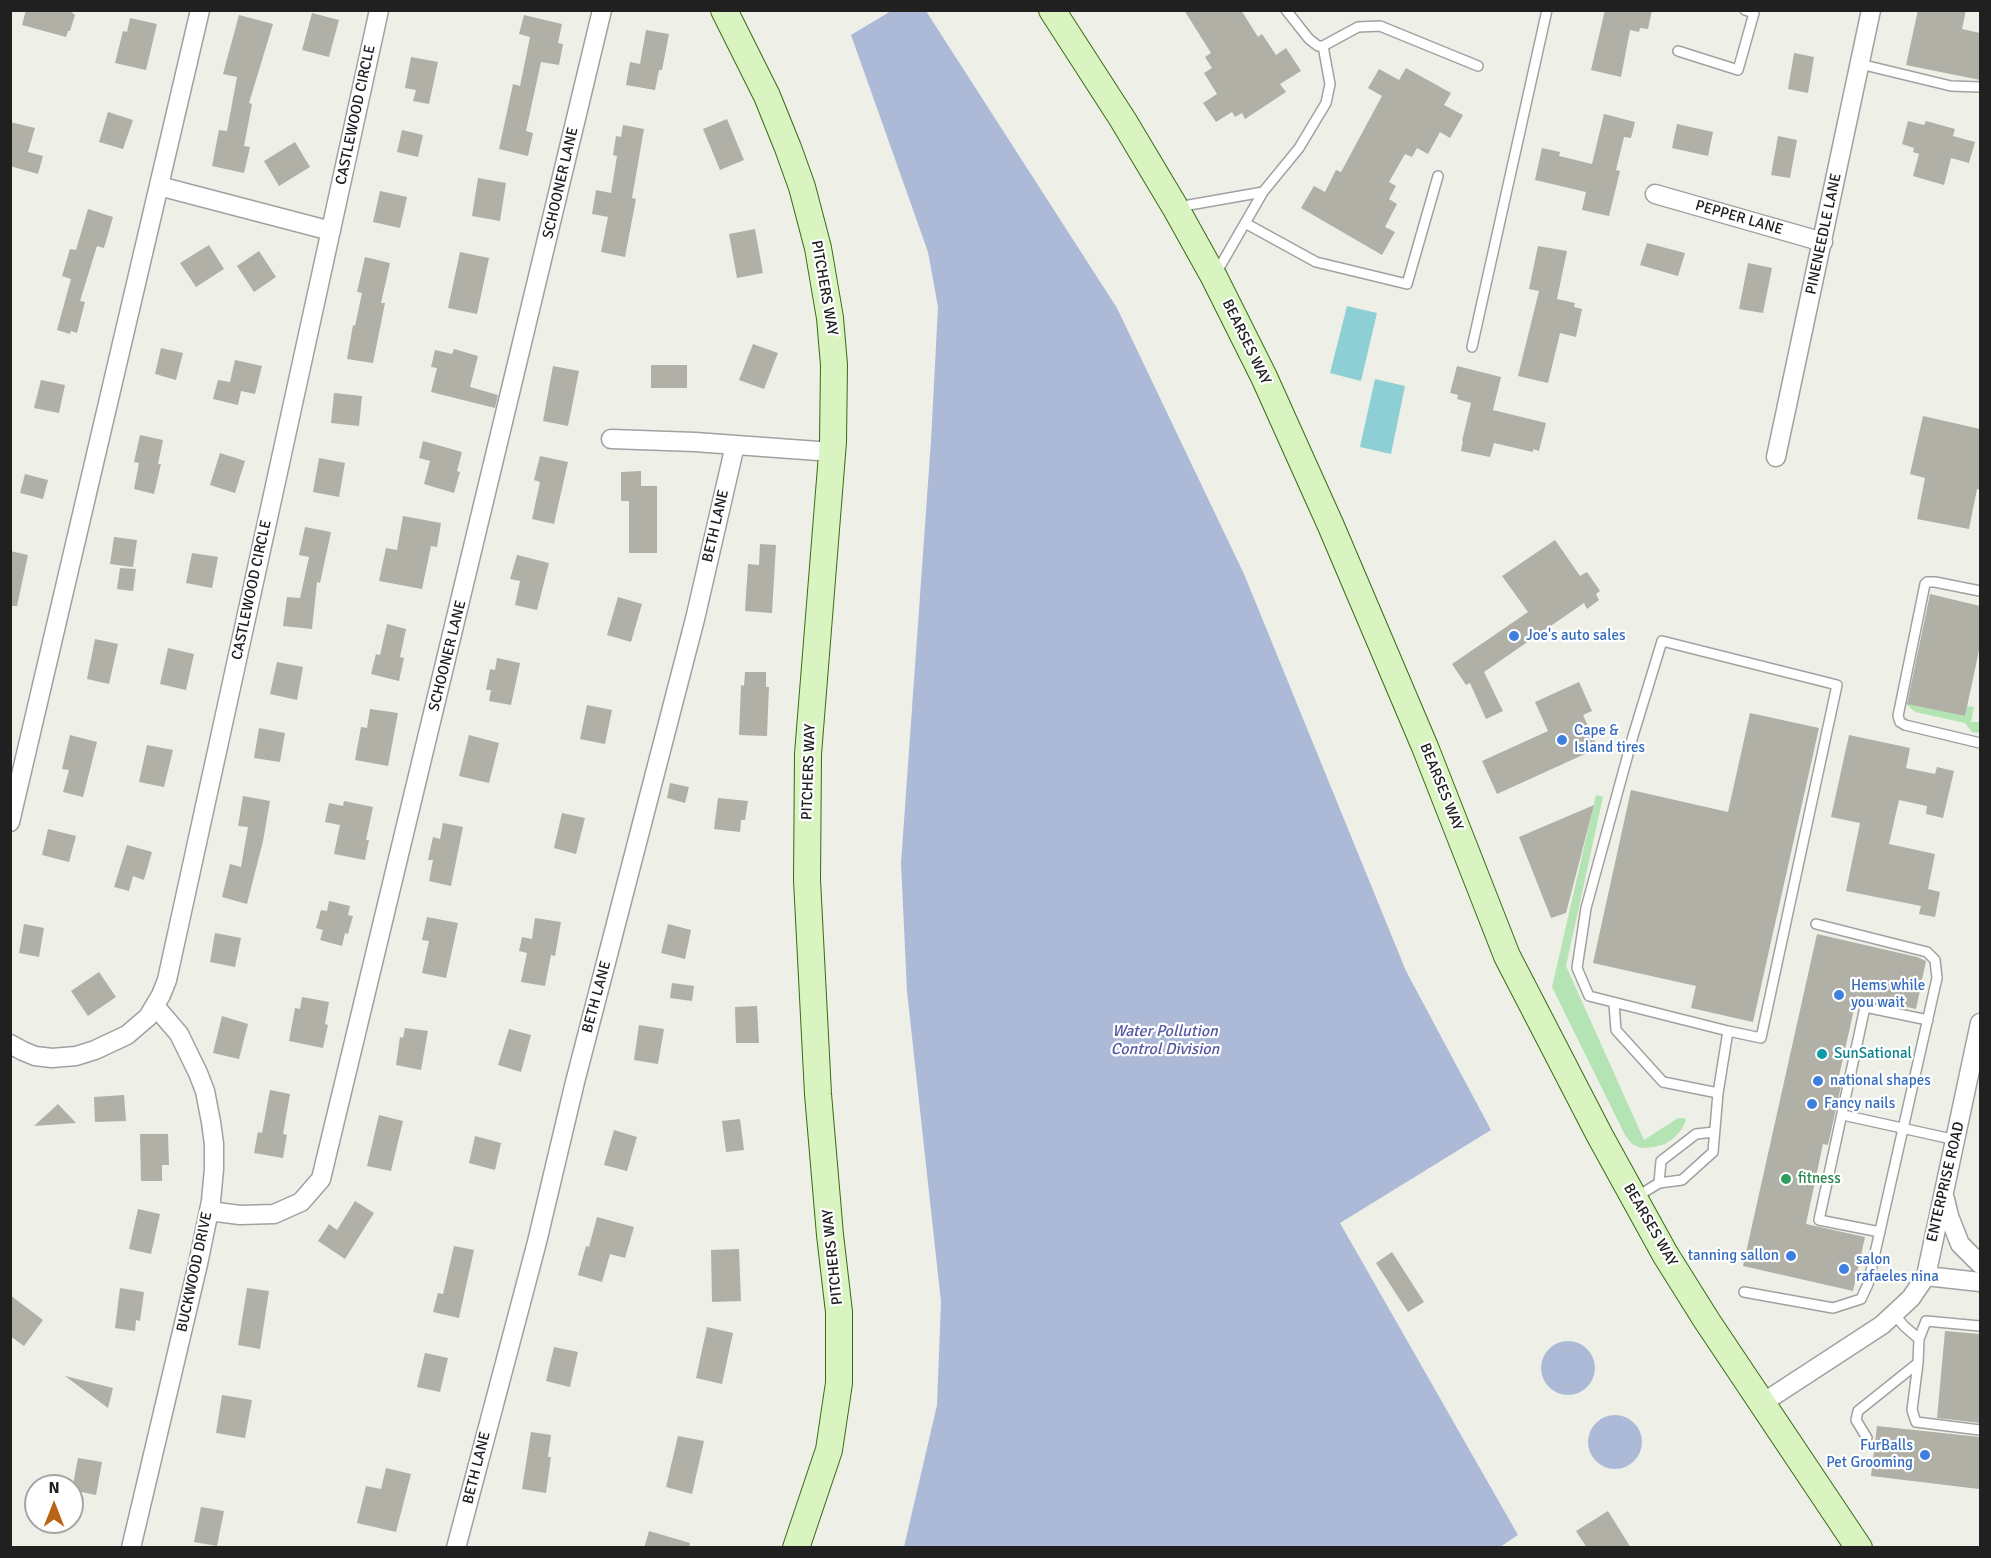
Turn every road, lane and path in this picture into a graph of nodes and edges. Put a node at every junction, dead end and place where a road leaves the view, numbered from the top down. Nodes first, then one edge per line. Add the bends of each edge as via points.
1 (200, 10) edge
2 (379, 10) edge
3 (602, 10) edge
4 (724, 10) edge
5 (1052, 10) edge
6 (1286, 10) edge
7 (1547, 10) edge
8 (1745, 10) edge
9 (1871, 10) edge
10 (1323, 46) junction
11 (1678, 51) dead end
12 (1860, 64) junction
13 (1478, 66) dead end
14 (1980, 87) edge
15 (1438, 176) dead end
16 (159, 186) junction
17 (1263, 192) junction
18 (1655, 194) dead end
19 (1175, 207) junction
20 (1245, 223) junction
21 (331, 231) junction
22 (1823, 242) junction
23 (1214, 277) junction
24 (1472, 346) dead end
25 (611, 439) dead end
26 (735, 445) junction
27 (832, 452) junction
28 (1776, 457) dead end
29 (1980, 591) edge
30 (1980, 743) edge
31 (10, 822) edge
32 (1816, 924) dead end
33 (1614, 1004) junction
34 (155, 1006) junction
35 (1928, 1020) junction
36 (1980, 1023) edge
37 (1728, 1031) junction
38 (10, 1044) edge
39 (1718, 1093) junction
40 (1843, 1115) junction
41 (1904, 1128) junction
42 (1714, 1132) junction
43 (1956, 1140) junction
44 (1659, 1183) junction
45 (1944, 1191) junction
46 (1634, 1198) junction
47 (209, 1211) junction
48 (1880, 1232) junction
49 (1980, 1264) edge
50 (1926, 1276) junction
51 (1980, 1282) edge
52 (1744, 1292) dead end
53 (1894, 1314) junction
54 (1980, 1326) edge
55 (1918, 1339) junction
56 (1918, 1363) junction
57 (1761, 1404) junction
58 (1980, 1430) edge
59 (1867, 1438) dead end
60 (131, 1548) edge
61 (456, 1548) edge
62 (796, 1548) edge
63 (1859, 1548) edge

1 - 16 street
2 - 21 street, CASTLEWOOD CIRCLE
3 - 47 street, SCHOONER LANE via 321,1179 301,1202 274,1214
4 - 27 main road, PITCHERS WAY via 788,148 818,248 833,341
5 - 19 main road, BEARSES WAY
6 - 10 lane via 1309,39
7 - 24 lane
8 - 11 lane via 1754,13 1738,70
9 - 12 street, PINENEEDLE LANE
10 - 13 lane via 1358,27 1380,26
10 - 17 lane via 1330,84 1326,103 1299,148
12 - 14 lane via 1951,86
12 - 22 street, PINENEEDLE LANE
15 - 20 lane via 1407,284 1316,262
16 - 21 street
16 - 31 street
17 - 19 lane
17 - 20 lane
18 - 22 street, PEPPER LANE
19 - 23 main road, BEARSES WAY
20 - 23 lane
21 - 34 street, CASTLEWOOD CIRCLE via 167,980
22 - 28 street, PINENEEDLE LANE
23 - 46 main road, BEARSES WAY via 1331,526 1425,747 1507,956
25 - 26 street
26 - 27 street
26 - 61 street, BETH LANE via 692,631
27 - 62 main road, PITCHERS WAY via 808,754 807,880 818,1094 839,1312 839,1383 829,1449
29 - 30 lane via 1935,582 1925,584 1898,716 1905,725
32 - 35 lane via 1927,952 1935,960 1937,978
33 - 37 lane
33 - 37 lane via 1589,996 1577,968 1586,908 1662,641 1837,685 1761,1038
33 - 39 lane via 1616,1030 1663,1082
34 - 38 street, CASTLEWOOD CIRCLE via 127,1035 76,1056 42,1057
34 - 47 street, BUCKWOOD DRIVE via 179,1034 205,1091 214,1144
35 - 40 lane via 1865,1008
35 - 41 lane
36 - 43 street, ENTERPRISE ROAD
37 - 39 lane
39 - 42 lane
40 - 41 lane
40 - 48 lane via 1819,1220
41 - 43 lane
41 - 48 lane
42 - 44 lane via 1696,1134 1661,1161
42 - 44 lane via 1713,1152 1682,1180
43 - 45 street, ENTERPRISE ROAD
44 - 46 lane
45 - 49 street via 1960,1244
45 - 50 street, ENTERPRISE ROAD
46 - 57 main road, BEARSES WAY
47 - 60 street, BUCKWOOD DRIVE
48 - 52 lane via 1869,1284 1861,1299 1833,1308
50 - 51 street
50 - 53 street, ENTERPRISE ROAD
53 - 55 lane
53 - 57 street, ENTERPRISE ROAD
54 - 55 lane via 1926,1321
55 - 56 lane
56 - 58 lane via 1912,1410 1916,1422
56 - 59 lane via 1858,1411 1856,1420
57 - 63 main road, BEARSES WAY

